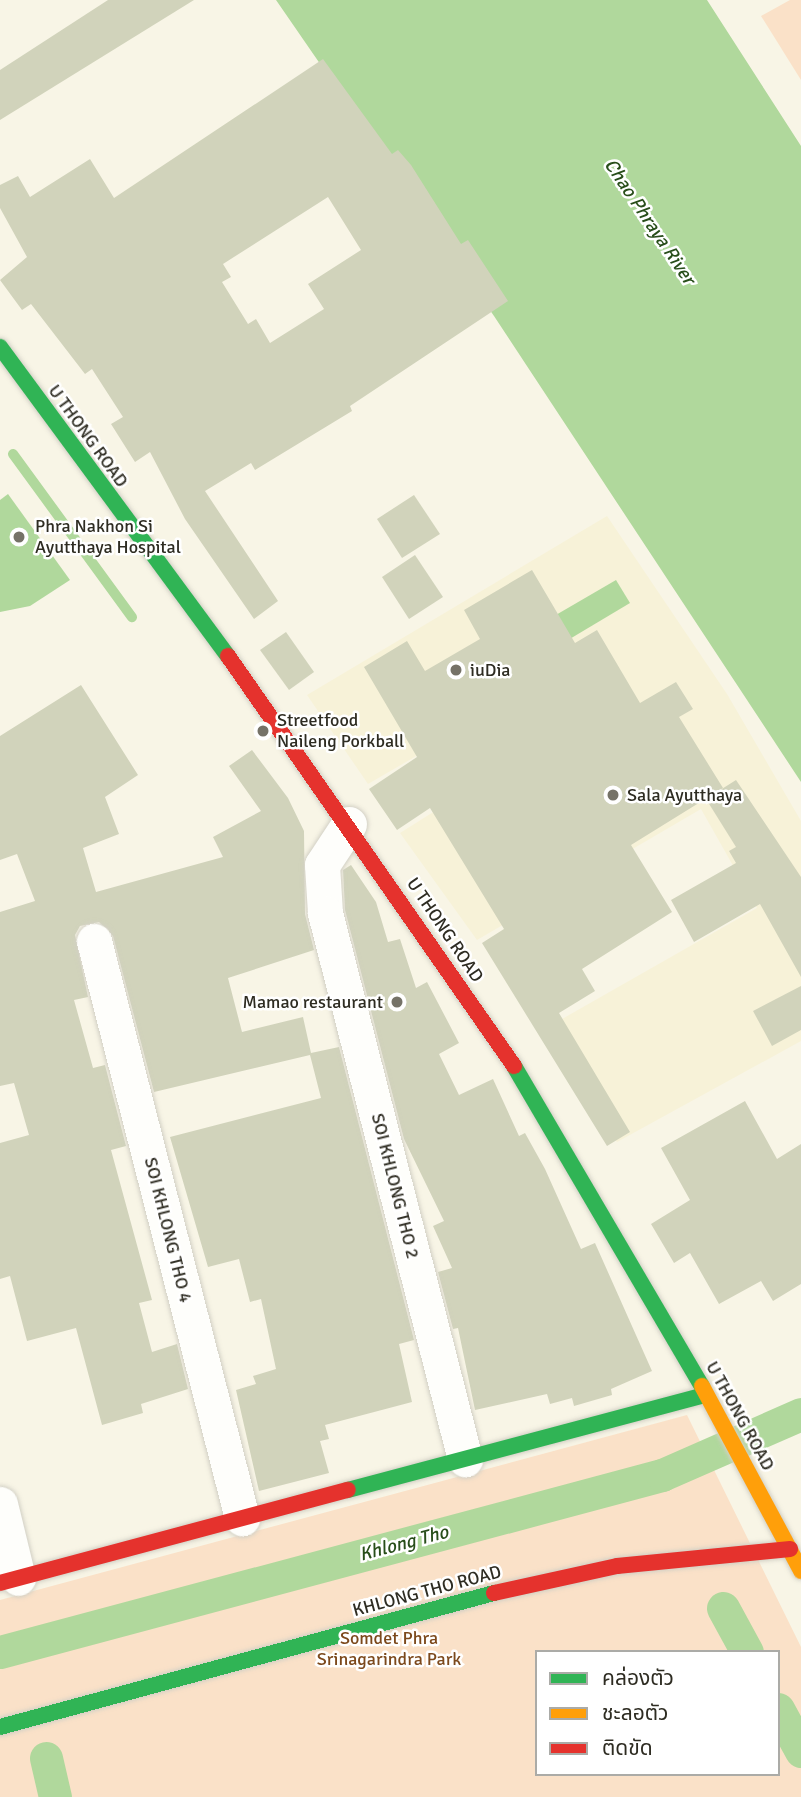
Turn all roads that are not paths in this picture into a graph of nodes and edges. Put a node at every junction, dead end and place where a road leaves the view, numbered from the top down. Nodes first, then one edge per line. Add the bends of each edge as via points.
1 (0, 347) edge
2 (349, 824) junction
3 (94, 941) dead end
4 (706, 1395) junction
5 (465, 1459) junction
6 (0, 1504) edge
7 (242, 1518) junction
8 (790, 1549) junction
9 (801, 1571) edge
10 (9, 1580) edge
11 (0, 1727) edge

1 - 2 street, U THONG ROAD
2 - 4 street, U THONG ROAD via 511,1061
2 - 5 street, SOI KHLONG THO 2 via 322,865 325,913
3 - 7 street, SOI KHLONG THO 4
4 - 5 street
4 - 8 street, U THONG ROAD
5 - 7 street
6 - 10 street
7 - 10 street
8 - 9 street, U THONG ROAD
8 - 11 street, KHLONG THO ROAD via 617,1566 507,1589

